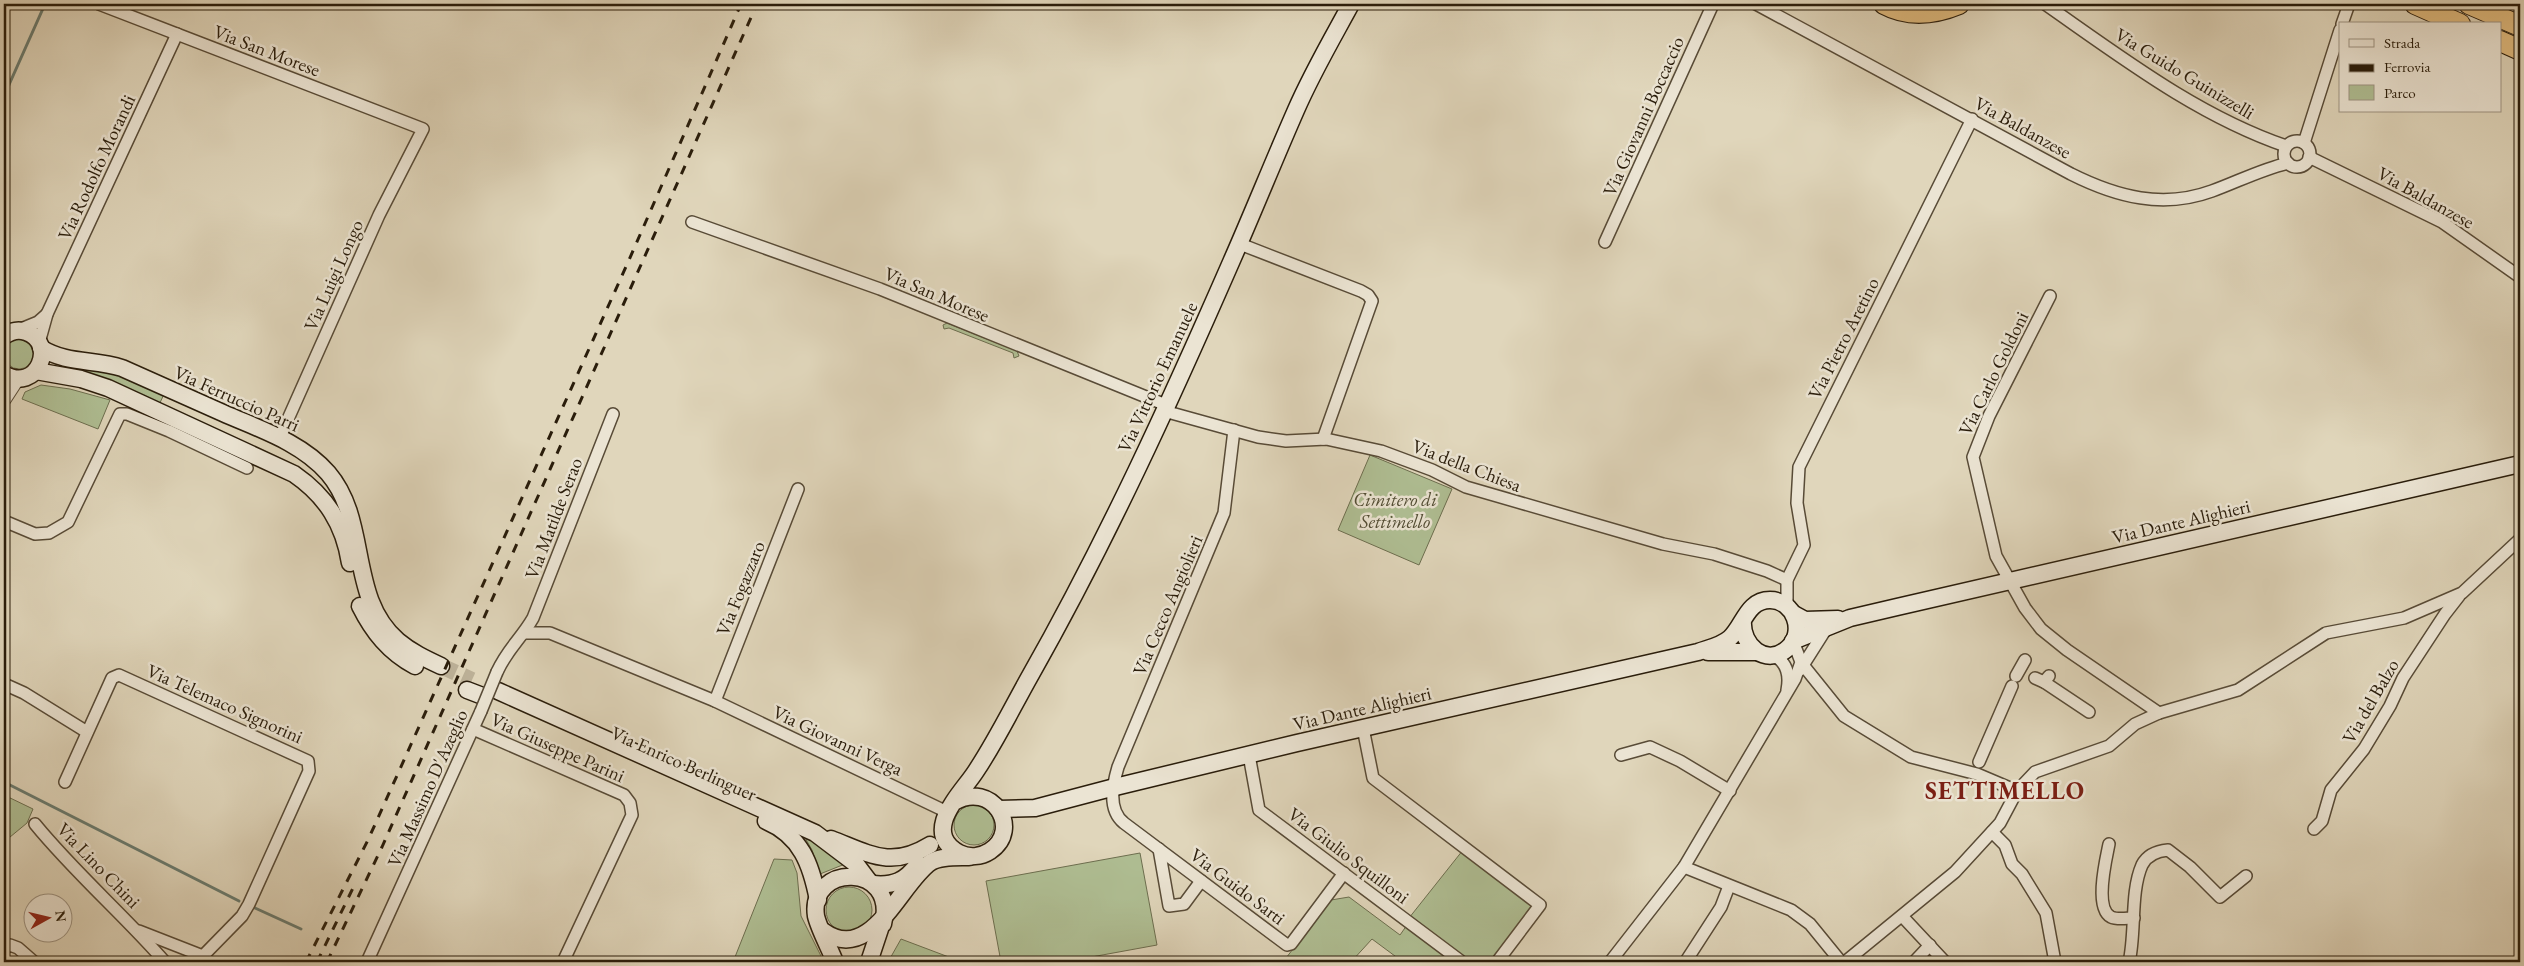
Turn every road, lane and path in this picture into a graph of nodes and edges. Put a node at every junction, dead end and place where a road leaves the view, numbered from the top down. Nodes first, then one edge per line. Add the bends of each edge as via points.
1 (99, 4) edge
2 (1352, 4) edge
3 (1713, 4) edge
4 (1756, 4) edge
5 (1884, 4) edge
6 (1959, 4) edge
7 (2045, 4) edge
8 (2349, 4) edge
9 (2415, 4) edge
10 (2469, 4) edge
11 (2343, 22) edge
12 (2456, 22) edge
13 (2520, 26) edge
14 (2339, 33) edge
15 (177, 34) junction
16 (2502, 42) edge
17 (2520, 50) edge
18 (1972, 119) junction
19 (423, 129) joint
20 (2304, 143) junction
21 (2286, 146) junction
22 (2309, 156) junction
23 (2288, 163) junction
24 (692, 222) dead end
25 (1606, 242) dead end
26 (1240, 244) junction
27 (2520, 277) edge
28 (2050, 296) dead end
29 (47, 314) junction
30 (8, 333) edge
31 (40, 346) junction
32 (36, 371) junction
33 (11, 376) edge
34 (4, 400) edge
35 (1165, 408) junction
36 (613, 414) dead end
37 (1234, 430) junction
38 (273, 435) junction
39 (1323, 439) junction
40 (261, 458) junction
41 (2520, 464) edge
42 (247, 468) dead end
43 (798, 489) dead end
44 (4, 521) edge
45 (2520, 539) edge
46 (1787, 580) junction
47 (2009, 581) junction
48 (2462, 592) junction
49 (1790, 610) junction
50 (1850, 618) junction
51 (1743, 621) junction
52 (1826, 628) junction
53 (524, 633) junction
54 (1794, 641) junction
55 (1698, 652) junction
56 (1756, 652) junction
57 (1773, 655) junction
58 (2025, 660) dead end
59 (1801, 669) junction
60 (2043, 679) dead end
61 (4, 684) edge
62 (482, 693) junction
63 (715, 701) junction
64 (1782, 701) junction
65 (2089, 712) dead end
66 (2159, 713) junction
67 (1362, 728) junction
68 (473, 729) junction
69 (88, 732) junction
70 (1249, 755) junction
71 (1621, 755) dead end
72 (984, 759) junction
73 (1976, 768) junction
74 (65, 782) dead end
75 (1111, 788) junction
76 (1730, 791) junction
77 (2017, 791) junction
78 (993, 804) junction
79 (1035, 808) junction
80 (948, 812) junction
81 (36, 824) dead end
82 (2314, 829) dead end
83 (1992, 832) junction
84 (815, 833) junction
85 (1002, 834) junction
86 (2109, 844) dead end
87 (930, 845) junction
88 (1159, 849) junction
89 (975, 856) junction
90 (1684, 867) junction
91 (1344, 873) junction
92 (2246, 876) dead end
93 (1201, 881) junction
94 (870, 882) junction
95 (1729, 886) junction
96 (818, 900) junction
97 (1902, 916) junction
98 (2134, 918) junction
99 (882, 925) junction
100 (138, 931) junction
101 (823, 931) junction
102 (1930, 945) junction
103 (4, 948) edge
104 (200, 959) edge
105 (34, 962) edge
106 (165, 962) edge
107 (367, 962) edge
108 (563, 962) edge
109 (835, 962) edge
110 (869, 962) edge
111 (1462, 962) edge
112 (1497, 962) edge
113 (1610, 962) edge
114 (1688, 962) edge
115 (1841, 962) edge
116 (1845, 962) edge
117 (1914, 962) edge
118 (1945, 962) edge
119 (2055, 962) edge
120 (2129, 962) edge

1 - 15 street, Via San Morese
2 - 26 main road, Via Vittorio Emanuele via 1296,109
3 - 25 street, Via Giovanni Boccaccio
4 - 18 street, Via Baldanzese
5 - 6 highway via 1914,13 1942,11
7 - 21 street, Via Guido Guinizzelli via 2175,92 2248,132
8 - 11 street
9 - 12 highway
10 - 13 highway
14 - 20 street
15 - 19 street, Via San Morese
15 - 29 street, Via Rodolfo Morandi
16 - 17 highway
18 - 23 street, Via Baldanzese via 2094,185 2142,199 2169,201 2195,196
18 - 46 street, Via Pietro Aretino via 1799,467 1797,502 1804,544
19 - 38 street, Via Luigi Longo
20 - 21 street via 2293,142
20 - 22 street
21 - 23 street via 2284,156
22 - 23 street, Via Baldanzese via 2300,166
22 - 27 street, Via Baldanzese via 2442,222
24 - 35 street, Via San Morese via 880,289
26 - 35 main road, Via Vittorio Emanuele
26 - 39 street via 1361,291 1370,298 1371,306
28 - 47 street, Via Carlo Goldoni via 1989,416 1973,457 1996,556
29 - 30 street via 38,322
29 - 31 street, Via Rodolfo Morandi
30 - 31 main road, Via Ferruccio Parri via 30,334
31 - 32 main road via 42,356
31 - 38 main road, Via Ferruccio Parri via 66,360 122,368
32 - 33 main road via 31,375
32 - 40 main road, Via Ferruccio Parri via 81,379 108,388
33 - 34 street
35 - 37 street, Via della Chiesa
35 - 72 main road, Via Vittorio Emanuele via 1091,566
36 - 53 street, Via Matilde Serao via 533,618
37 - 39 street, Via della Chiesa via 1286,441
37 - 75 street, Via Cecco Angiolieri via 1224,514
38 - 40 main road via 274,446 268,457
38 - 40 main road, Via Ferruccio Parri via 316,462 341,492 353,523 365,589 382,622 404,646 439,671 396,654 369,625 356,596 343,534 329,506 302,479
39 - 46 street, Via della Chiesa via 1381,451 1466,487 1664,544 1714,554
41 - 47 main road, Via Dante Alighieri
42 - 44 street via 169,431 120,414 68,522 49,533 35,534
43 - 63 street, Via Fogazzaro
45 - 48 street
46 - 49 street
47 - 50 main road, Via Dante Alighieri
47 - 66 street, Via Carlo Goldoni via 2041,629
48 - 66 street via 2404,618 2326,633 2238,690
48 - 82 street, Via del Balzo via 2420,651 2364,749 2332,790 2322,821
49 - 50 main road, Via Dante Alighieri via 1812,620
49 - 51 main road, Via Dante Alighieri via 1779,602 1761,602 1753,606
49 - 54 main road via 1797,628
50 - 52 main road, Via Dante Alighieri
51 - 55 main road, Via Dante Alighieri via 1729,638
51 - 56 main road via 1744,638
52 - 54 main road, Via Dante Alighieri
52 - 59 street
53 - 62 street, Via Massimo D'Azeglio, bridge via 509,648
53 - 63 street, Via Giovanni Verga via 550,633
54 - 57 main road, Via Dante Alighieri
54 - 59 street
55 - 56 main road, Via Dante Alighieri
55 - 67 main road, Via Dante Alighieri
56 - 57 main road, Via Dante Alighieri
57 - 64 street via 1782,660 1788,674
58 - 73 street
59 - 64 street
59 - 73 street via 1844,716 1911,757
60 - 65 street
61 - 69 street
62 - 68 street, Via Massimo D'Azeglio
62 - 84 main road, Via Enrico Berlinguer
62 - 96 main road, Via Enrico Berlinguer via 782,829 796,841 808,860
63 - 80 street, Via Giovanni Verga
64 - 76 street
66 - 77 street via 2136,724 2109,746 2035,772
67 - 70 main road, Via Dante Alighieri
67 - 112 street via 1373,778 1540,905
68 - 107 street, Via Massimo D'Azeglio
68 - 108 street, Via Giuseppe Parini via 624,795 630,803 632,814
69 - 74 street
69 - 104 street, Via Telemaco Signorini via 112,678 119,674 308,761 309,771 255,893 242,916
70 - 75 main road, Via Dante Alighieri
70 - 91 street, Via Giulio Squilloni via 1259,810
71 - 76 street via 1650,746
72 - 78 main road, Via Vittorio Emanuele via 982,777
72 - 80 main road, Via Vittorio Emanuele
73 - 77 street
75 - 79 main road, Via Dante Alighieri
75 - 88 street, Via Guido Sarti via 1119,819
76 - 90 street
77 - 83 street via 2006,814
78 - 79 main road, Via Dante Alighieri
78 - 80 main road via 972,795
78 - 85 main road, Via Vittorio Emanuele via 1004,826
79 - 85 main road, Via Dante Alighieri
80 - 87 main road, Via Vittorio Emanuele
80 - 89 main road via 946,839 966,855
81 - 100 street, Via Lino Chini via 64,859
83 - 97 street via 1955,872
83 - 119 street via 2005,845 2012,864 2022,874 2046,914
84 - 87 main road, Via Enrico Berlinguer via 881,858 908,857
84 - 94 main road, Via Enrico Berlinguer via 856,864
85 - 89 main road via 989,852
86 - 98 street via 2102,876 2106,912 2114,918
87 - 94 main road, Via Vittorio Emanuele via 903,880 892,885
88 - 93 street, Via Guido Sarti
88 - 93 street via 1170,906 1184,904
89 - 99 main road via 932,862
90 - 95 street
90 - 113 street
91 - 93 street, Via Guido Sarti via 1289,945
91 - 111 street, Via Giulio Squilloni
92 - 98 street via 2220,896 2168,850 2156,852 2142,865
94 - 96 main road via 854,876 841,877 829,883
94 - 99 main road via 884,902
95 - 114 street
95 - 115 street via 1791,910 1810,924
96 - 101 main road via 816,916
97 - 102 street
97 - 116 street
98 - 120 street
99 - 101 main road via 870,939 853,945 836,942
99 - 110 main road
100 - 104 street, Via Lino Chini
100 - 106 street, Via Lino Chini
101 - 109 main road
102 - 117 street
102 - 118 street
103 - 105 street via 10,944 16,946

